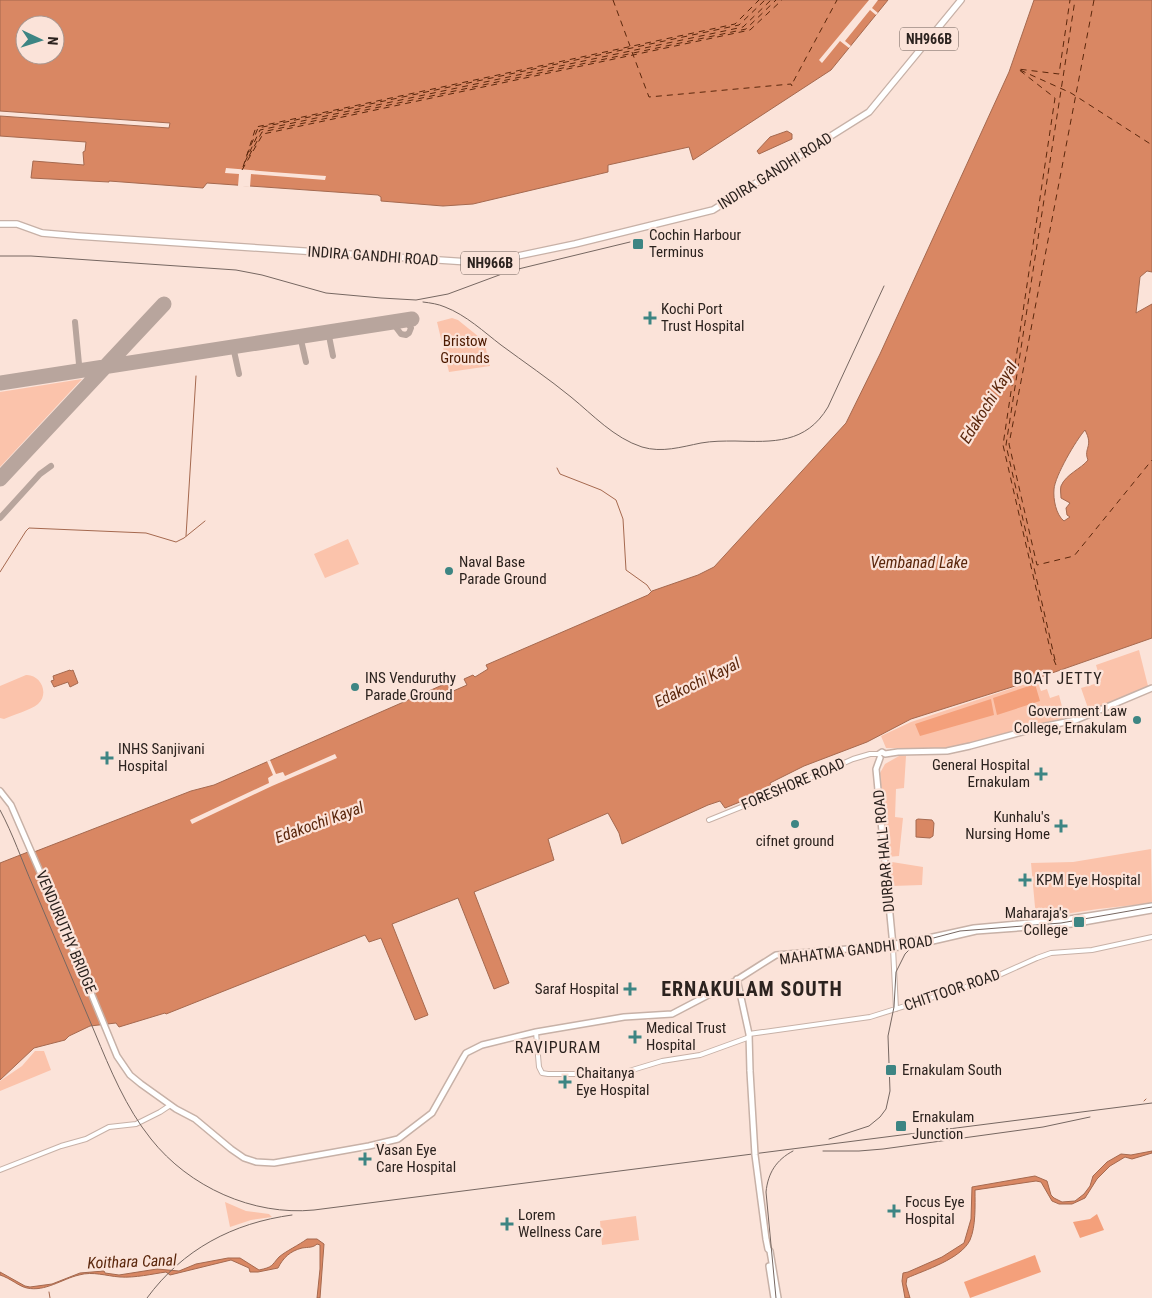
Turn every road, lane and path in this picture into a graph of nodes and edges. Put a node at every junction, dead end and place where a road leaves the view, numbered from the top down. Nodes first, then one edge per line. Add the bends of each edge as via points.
1 (960, 0) edge
2 (0, 224) edge
3 (1152, 688) edge
4 (881, 756) junction
5 (0, 791) edge
6 (709, 820) dead end
7 (1152, 906) edge
8 (1138, 910) junction
9 (1152, 910) edge
10 (1152, 937) edge
11 (893, 946) junction
12 (736, 981) junction
13 (896, 1009) junction
14 (536, 1034) junction
15 (748, 1036) junction
16 (114, 1050) joint
17 (170, 1105) junction
18 (1, 1169) edge
19 (775, 1291) junction
20 (774, 1298) edge
21 (778, 1298) edge

1 - 2 highway, INDIRA GANDHI ROAD / NH966B via 869,112 731,200 713,210 575,244 484,263 42,233 17,224
3 - 4 main road via 1082,718 991,741 947,751 898,752
4 - 6 main road, FORESHORE ROAD via 870,754 853,759
4 - 11 main road, DURBAR HALL ROAD via 876,769
5 - 16 main road, VENDURUTHY BRIDGE via 11,805
7 - 8 main road, MAHATMA GANDHI ROAD
8 - 9 main road, MAHATMA GANDHI ROAD
8 - 11 main road, MAHATMA GANDHI ROAD via 1035,925 974,928
10 - 13 main road, CHITTOOR ROAD via 1092,950 1050,953 986,981
11 - 12 main road, MAHATMA GANDHI ROAD via 780,957
11 - 13 main road
12 - 14 main road, MAHATMA GANDHI ROAD via 672,1017
12 - 15 main road
13 - 15 main road, CHITTOOR ROAD via 870,1017
14 - 15 main road, CHITTOOR ROAD via 542,1074 619,1074 662,1061 700,1055
14 - 17 main road, MAHATMA GANDHI ROAD via 467,1054 432,1113 403,1138 340,1153 274,1163 256,1162 230,1150
15 - 19 main road, bridge via 755,1155
16 - 17 main road, MAHATMA GANDHI ROAD via 130,1075
17 - 18 main road via 136,1124 109,1127 86,1139
19 - 20 main road
19 - 21 main road

